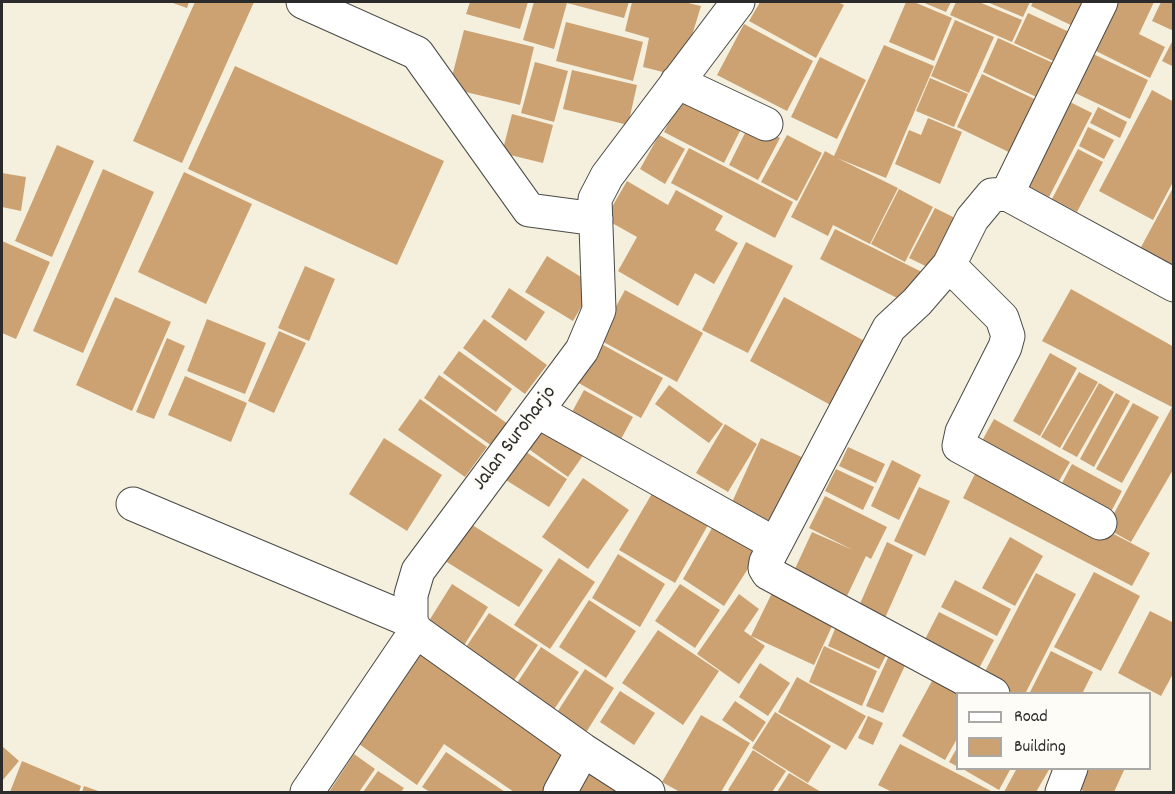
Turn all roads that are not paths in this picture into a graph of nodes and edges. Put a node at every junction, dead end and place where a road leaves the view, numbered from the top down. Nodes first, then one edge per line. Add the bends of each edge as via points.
1 (303, 2) edge
2 (738, 2) edge
3 (1101, 2) edge
4 (677, 82) junction
5 (766, 124) dead end
6 (1007, 194) junction
7 (596, 219) junction
8 (949, 265) junction
9 (1173, 285) edge
10 (537, 411) junction
11 (133, 504) dead end
12 (1100, 523) dead end
13 (770, 556) junction
14 (414, 626) junction
15 (991, 692) edge
16 (583, 750) junction
17 (1070, 770) edge
18 (307, 792) edge
19 (560, 792) edge
20 (648, 792) edge
21 (1062, 792) edge

1 - 7 street via 417,53 529,210
2 - 4 street, Jalan Suroharjo
3 - 6 street
4 - 5 street
4 - 7 street, Jalan Suroharjo via 607,176 595,199
6 - 8 street via 992,195 982,205
6 - 9 street
7 - 10 street, Jalan Suroharjo via 599,310 582,350
8 - 12 street via 1002,318 1008,336 958,446
8 - 13 street via 888,328
10 - 13 street
10 - 14 street, Jalan Suroharjo via 418,571 411,595
11 - 14 street
13 - 15 street via 768,573
14 - 16 street
14 - 18 street
16 - 19 street
16 - 20 street
17 - 21 street

